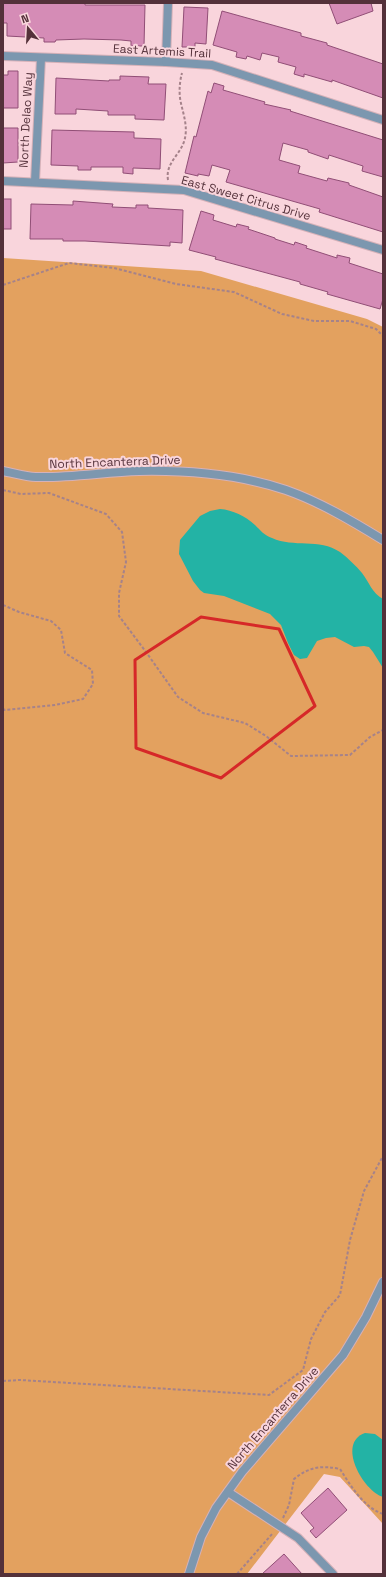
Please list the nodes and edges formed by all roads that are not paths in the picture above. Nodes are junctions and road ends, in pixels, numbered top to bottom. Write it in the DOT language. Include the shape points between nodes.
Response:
graph roads {
  1 [pos="168,3"];
  2 [pos="3,56"];
  3 [pos="40,58"];
  4 [pos="166,62"];
  5 [pos="383,120"];
  6 [pos="3,181"];
  7 [pos="35,182"];
  8 [pos="383,250"];
  9 [pos="3,471"];
  10 [pos="383,540"];
  11 [pos="383,1282"];
  12 [pos="228,1492"];
  13 [pos="189,1574"];
  14 [pos="333,1574"];
  1 -- 4 [label="street"];
  2 -- 3 [label="street, East Artemis Trail"];
  3 -- 4 [label="street, East Artemis Trail"];
  3 -- 7 [label="street, North Delao Way"];
  4 -- 5 [label="street, East Artemis Trail" via="212,65"];
  6 -- 7 [label="street, East Sweet Citrus Drive"];
  7 -- 8 [label="street, East Sweet Citrus Drive" via="184,190"];
  9 -- 10 [label="street, North Encanterra Drive" via="35,477 191,471 218,474 286,490 334,511"];
  11 -- 12 [label="street, North Encanterra Drive" via="343,1355 242,1472"];
  12 -- 13 [label="street, North Encanterra Drive" via="201,1536"];
  12 -- 14 [label="street" via="298,1538"];
}
